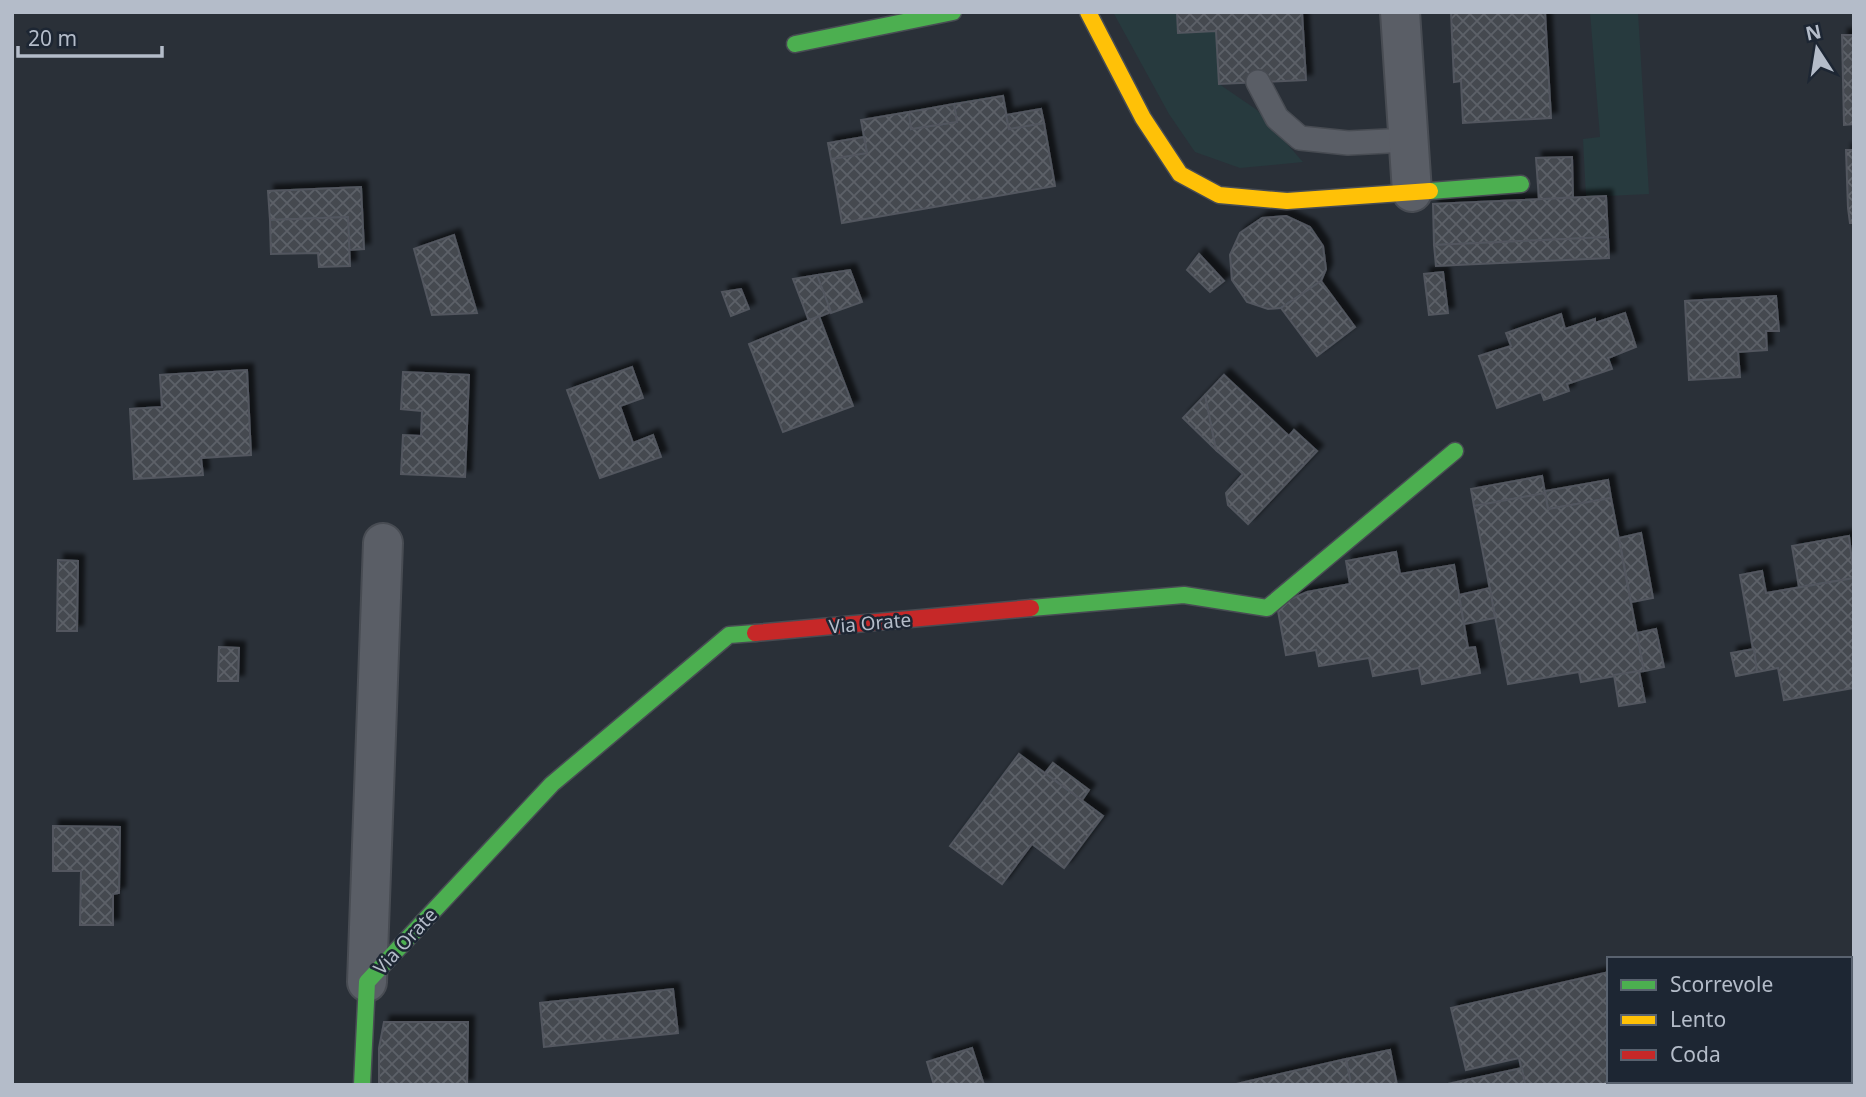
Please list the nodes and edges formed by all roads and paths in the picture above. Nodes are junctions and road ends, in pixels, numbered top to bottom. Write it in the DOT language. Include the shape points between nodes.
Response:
graph roads {
  1 [pos="953,12"];
  2 [pos="1088,12"];
  3 [pos="1400,12"];
  4 [pos="795,44"];
  5 [pos="1258,82"];
  6 [pos="1408,140"];
  7 [pos="1521,184"];
  8 [pos="1412,192"];
  9 [pos="1455,451"];
  10 [pos="383,543"];
  11 [pos="367,982"];
  12 [pos="362,1085"];
  1 -- 4 [label="street"];
  2 -- 8 [label="street" via="1143,118 1180,174 1219,195 1287,201"];
  3 -- 6 [label="street"];
  5 -- 6 [label="lane" via="1277,118 1300,138 1348,143"];
  6 -- 8 [label="street"];
  7 -- 8 [label="street"];
  9 -- 11 [label="street, Via Orate" via="1267,608 1184,595 729,635 552,784"];
  10 -- 11 [label="street, Via Orate"];
  11 -- 12 [label="street, Via Orate"];
}
